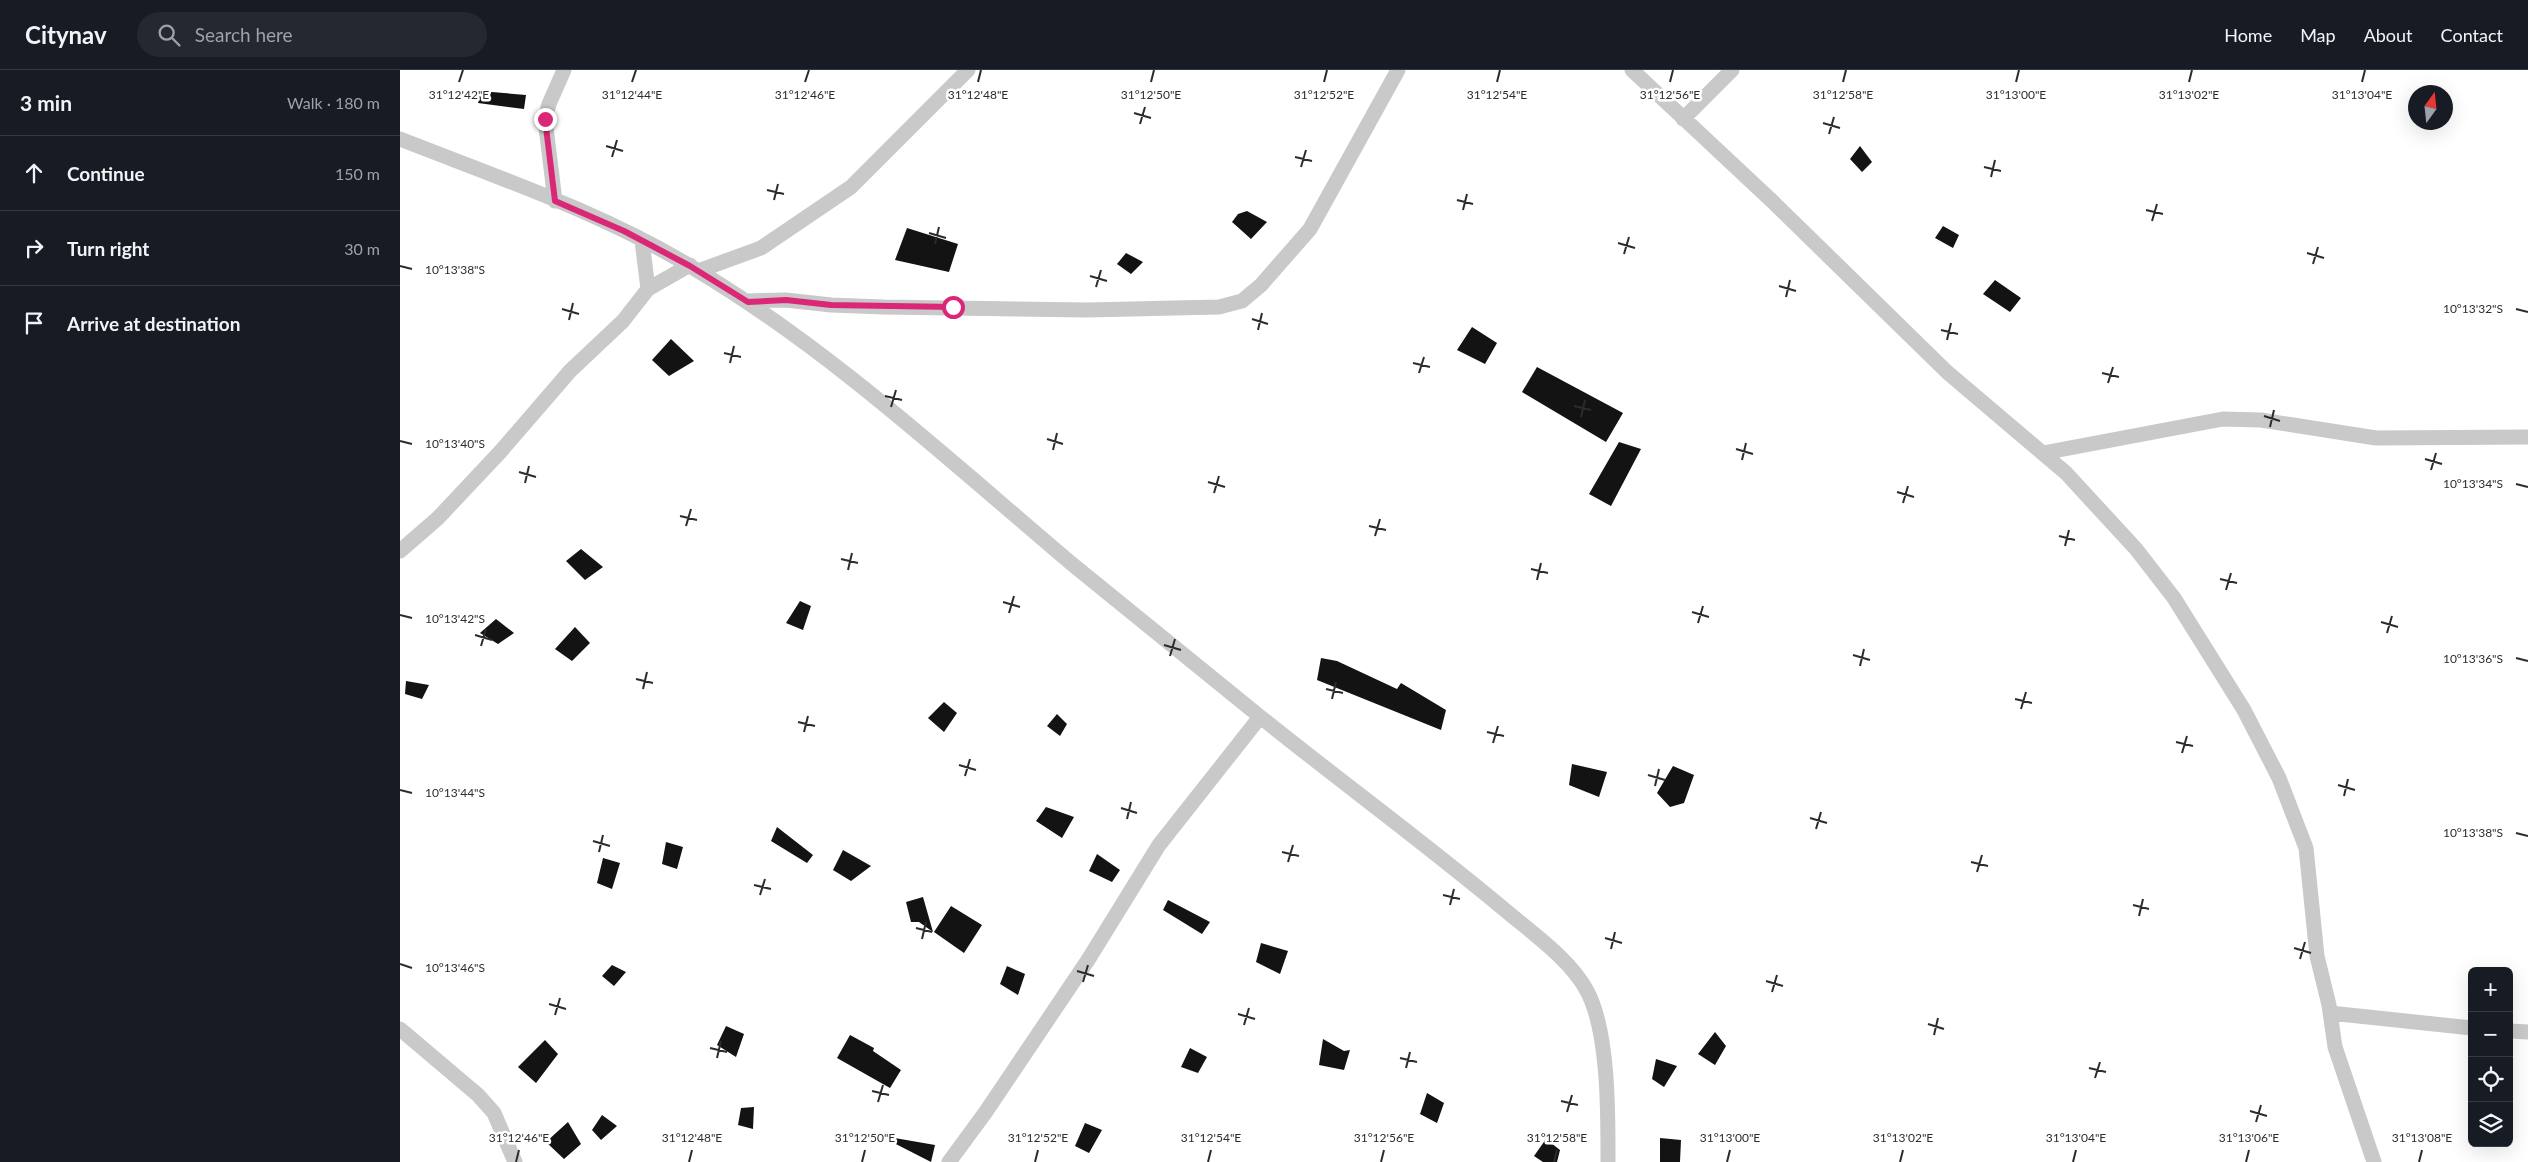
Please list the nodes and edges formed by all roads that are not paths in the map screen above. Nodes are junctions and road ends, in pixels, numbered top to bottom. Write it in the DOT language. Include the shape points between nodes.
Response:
graph roads {
  1 [pos="564,70"];
  2 [pos="968,70"];
  3 [pos="1398,70"];
  4 [pos="1632,70"];
  5 [pos="1732,70"];
  6 [pos="1683,119"];
  7 [pos="400,139"];
  8 [pos="555,201"];
  9 [pos="642,241"];
  10 [pos="694,268"];
  11 [pos="648,289"];
  12 [pos="748,302"];
  13 [pos="2528,437"];
  14 [pos="2043,453"];
  15 [pos="400,550"];
  16 [pos="1260,717"];
  17 [pos="2330,1013"];
  18 [pos="2468,1028"];
  19 [pos="400,1029"];
  20 [pos="2513,1031"];
  21 [pos="2528,1032"];
  22 [pos="515,1162"];
  23 [pos="949,1162"];
  24 [pos="1608,1162"];
  25 [pos="2374,1162"];
  1 -- 8 [label="street" via="545,119"];
  2 -- 10 [label="street" via="851,188 761,248"];
  3 -- 12 [label="street" via="1310,229 1242,301 1219,307 1107,310 884,307 786,300"];
  4 -- 6 [label="street"];
  5 -- 6 [label="street"];
  6 -- 14 [label="street" via="1947,372"];
  7 -- 8 [label="street"];
  8 -- 9 [label="street"];
  9 -- 10 [label="street"];
  9 -- 11 [label="street"];
  10 -- 11 [label="street"];
  10 -- 12 [label="street"];
  11 -- 15 [label="street" via="623,321 570,371 444,511"];
  12 -- 16 [label="street" via="927,438 1073,564"];
  13 -- 14 [label="street" via="2376,438 2261,420 2223,419"];
  14 -- 17 [label="street" via="2066,473 2136,549 2174,598 2249,719 2279,778 2306,848 2317,956"];
  16 -- 23 [label="street" via="1159,845 1061,1000"];
  16 -- 24 [label="street" via="1480,889 1574,972 1587,991 1603,1051"];
  17 -- 18 [label="street"];
  17 -- 25 [label="street" via="2336,1047"];
  19 -- 22 [label="street" via="478,1095 494,1113"];
  20 -- 21 [label="street"];
}
